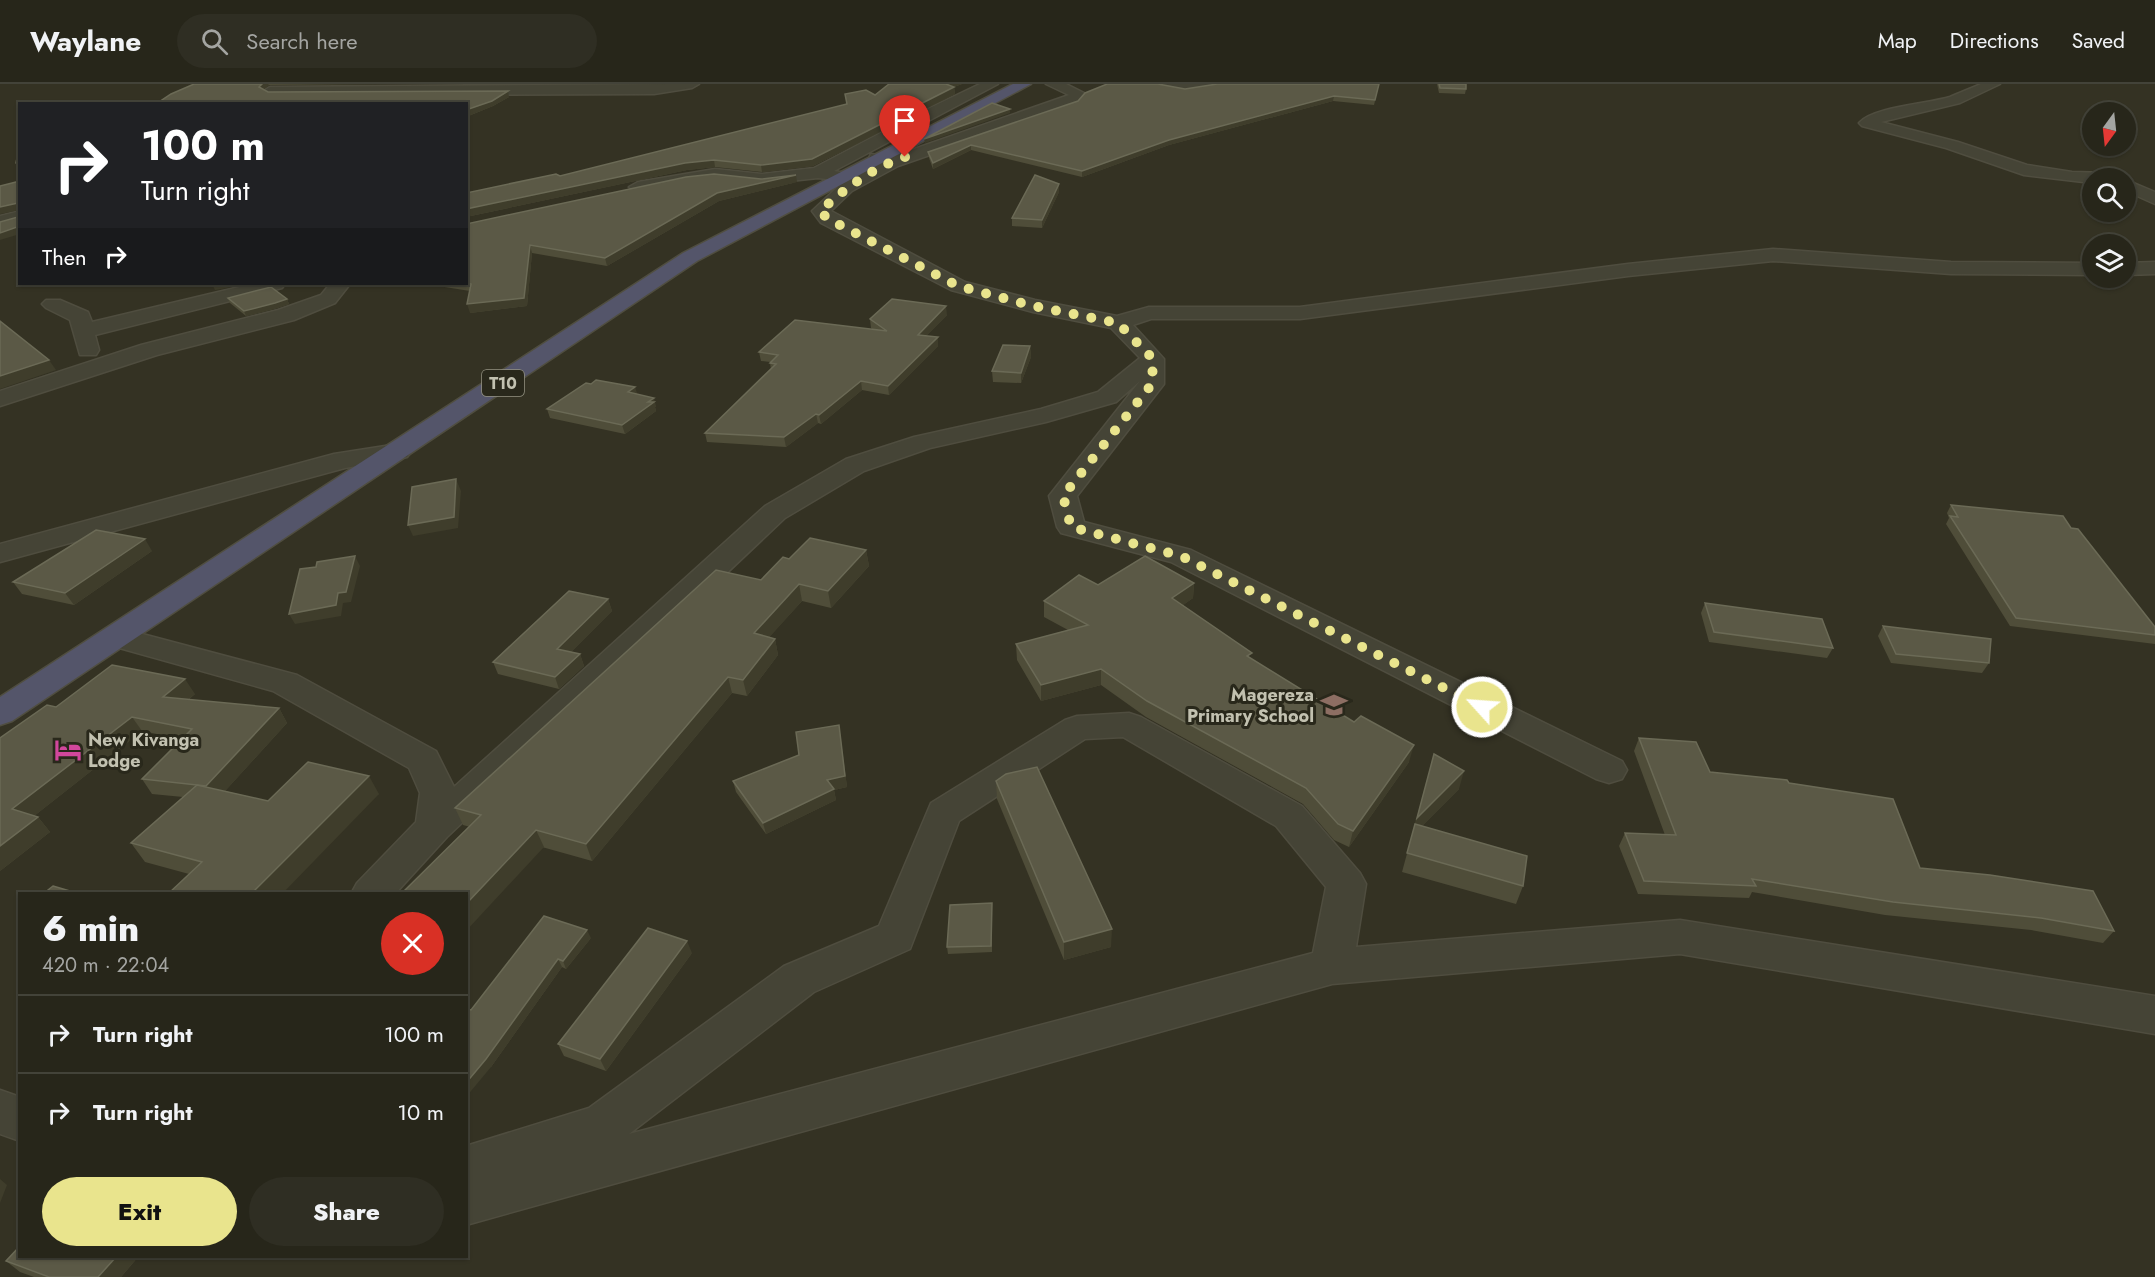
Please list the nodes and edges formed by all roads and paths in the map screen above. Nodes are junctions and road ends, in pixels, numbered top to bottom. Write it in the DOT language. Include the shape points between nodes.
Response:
graph roads {
  1 [pos="692,84"];
  2 [pos="1024,84"];
  3 [pos="1053,84"];
  4 [pos="1163,84"];
  5 [pos="1211,84"];
  6 [pos="1993,84"];
  7 [pos="275,87"];
  8 [pos="426,87"];
  9 [pos="584,88"];
  10 [pos="991,92"];
  11 [pos="255,99"];
  12 [pos="884,160"];
  13 [pos="829,175"];
  14 [pos="2082,177"];
  15 [pos="2136,190"];
  16 [pos="618,192"];
  17 [pos="2155,199"];
  18 [pos="18,217"];
  19 [pos="0,222"];
  20 [pos="2155,268"];
  21 [pos="2082,269"];
  22 [pos="2136,269"];
  23 [pos="270,285"];
  24 [pos="339,285"];
  25 [pos="52,304"];
  26 [pos="1118,323"];
  27 [pos="84,331"];
  28 [pos="1153,359"];
  29 [pos="82,372"];
  30 [pos="0,399"];
  31 [pos="398,452"];
  32 [pos="0,553"];
  33 [pos="116,638"];
  34 [pos="0,713"];
  35 [pos="1610,770"];
  36 [pos="434,828"];
  37 [pos="373,892"];
  38 [pos="1332,966"];
  39 [pos="2155,1015"];
  40 [pos="0,1112"];
  41 [pos="18,1118"];
  42 [pos="468,1168"];
  43 [pos="468,1200"];
  1 -- 9 [label="street" via="654,90"];
  2 -- 10 [label="highway, T10"];
  3 -- 12 [label="street" via="1079,94 1072,101"];
  4 -- 5 [label="street" via="1185,88"];
  6 -- 14 [label="street" via="1955,100 1886,114 1867,123 1952,145 2024,170"];
  7 -- 8 [label="street"];
  7 -- 11 [label="street"];
  8 -- 9 [label="street"];
  10 -- 12 [label="highway, T10"];
  10 -- 13 [label="street" via="967,97 918,119"];
  12 -- 13 [label="highway, T10"];
  12 -- 26 [label="street" via="820,211 828,219 958,286"];
  13 -- 16 [label="street" via="762,179 716,174"];
  13 -- 31 [label="highway, T10" via="690,257"];
  15 -- 17 [label="street"];
  18 -- 19 [label="street"];
  20 -- 22 [label="street"];
  21 -- 26 [label="street" via="1951,268 1773,255 1300,313 1149,313"];
  23 -- 27 [label="street"];
  24 -- 29 [label="street" via="328,299 286,315 149,350"];
  25 -- 27 [label="street" via="80,316"];
  26 -- 28 [label="street"];
  27 -- 29 [label="street" via="89,348"];
  28 -- 35 [label="street" via="1152,384 1063,496 1071,527 1181,556"];
  28 -- 36 [label="street" via="1107,397 923,442 855,465 775,512"];
  29 -- 30 [label="street"];
  31 -- 32 [label="street" via="344,460"];
  31 -- 33 [label="highway, T10"];
  33 -- 34 [label="highway, T10"];
  33 -- 36 [label="street" via="285,682 423,760 438,793"];
  36 -- 37 [label="street"];
  38 -- 39 [label="street" via="1680,937"];
  38 -- 42 [label="street" via="1346,884 1289,816 1129,725 1077,728 944,813 895,937 799,979 602,1126"];
  38 -- 43 [label="street"];
  40 -- 41 [label="street"];
}
